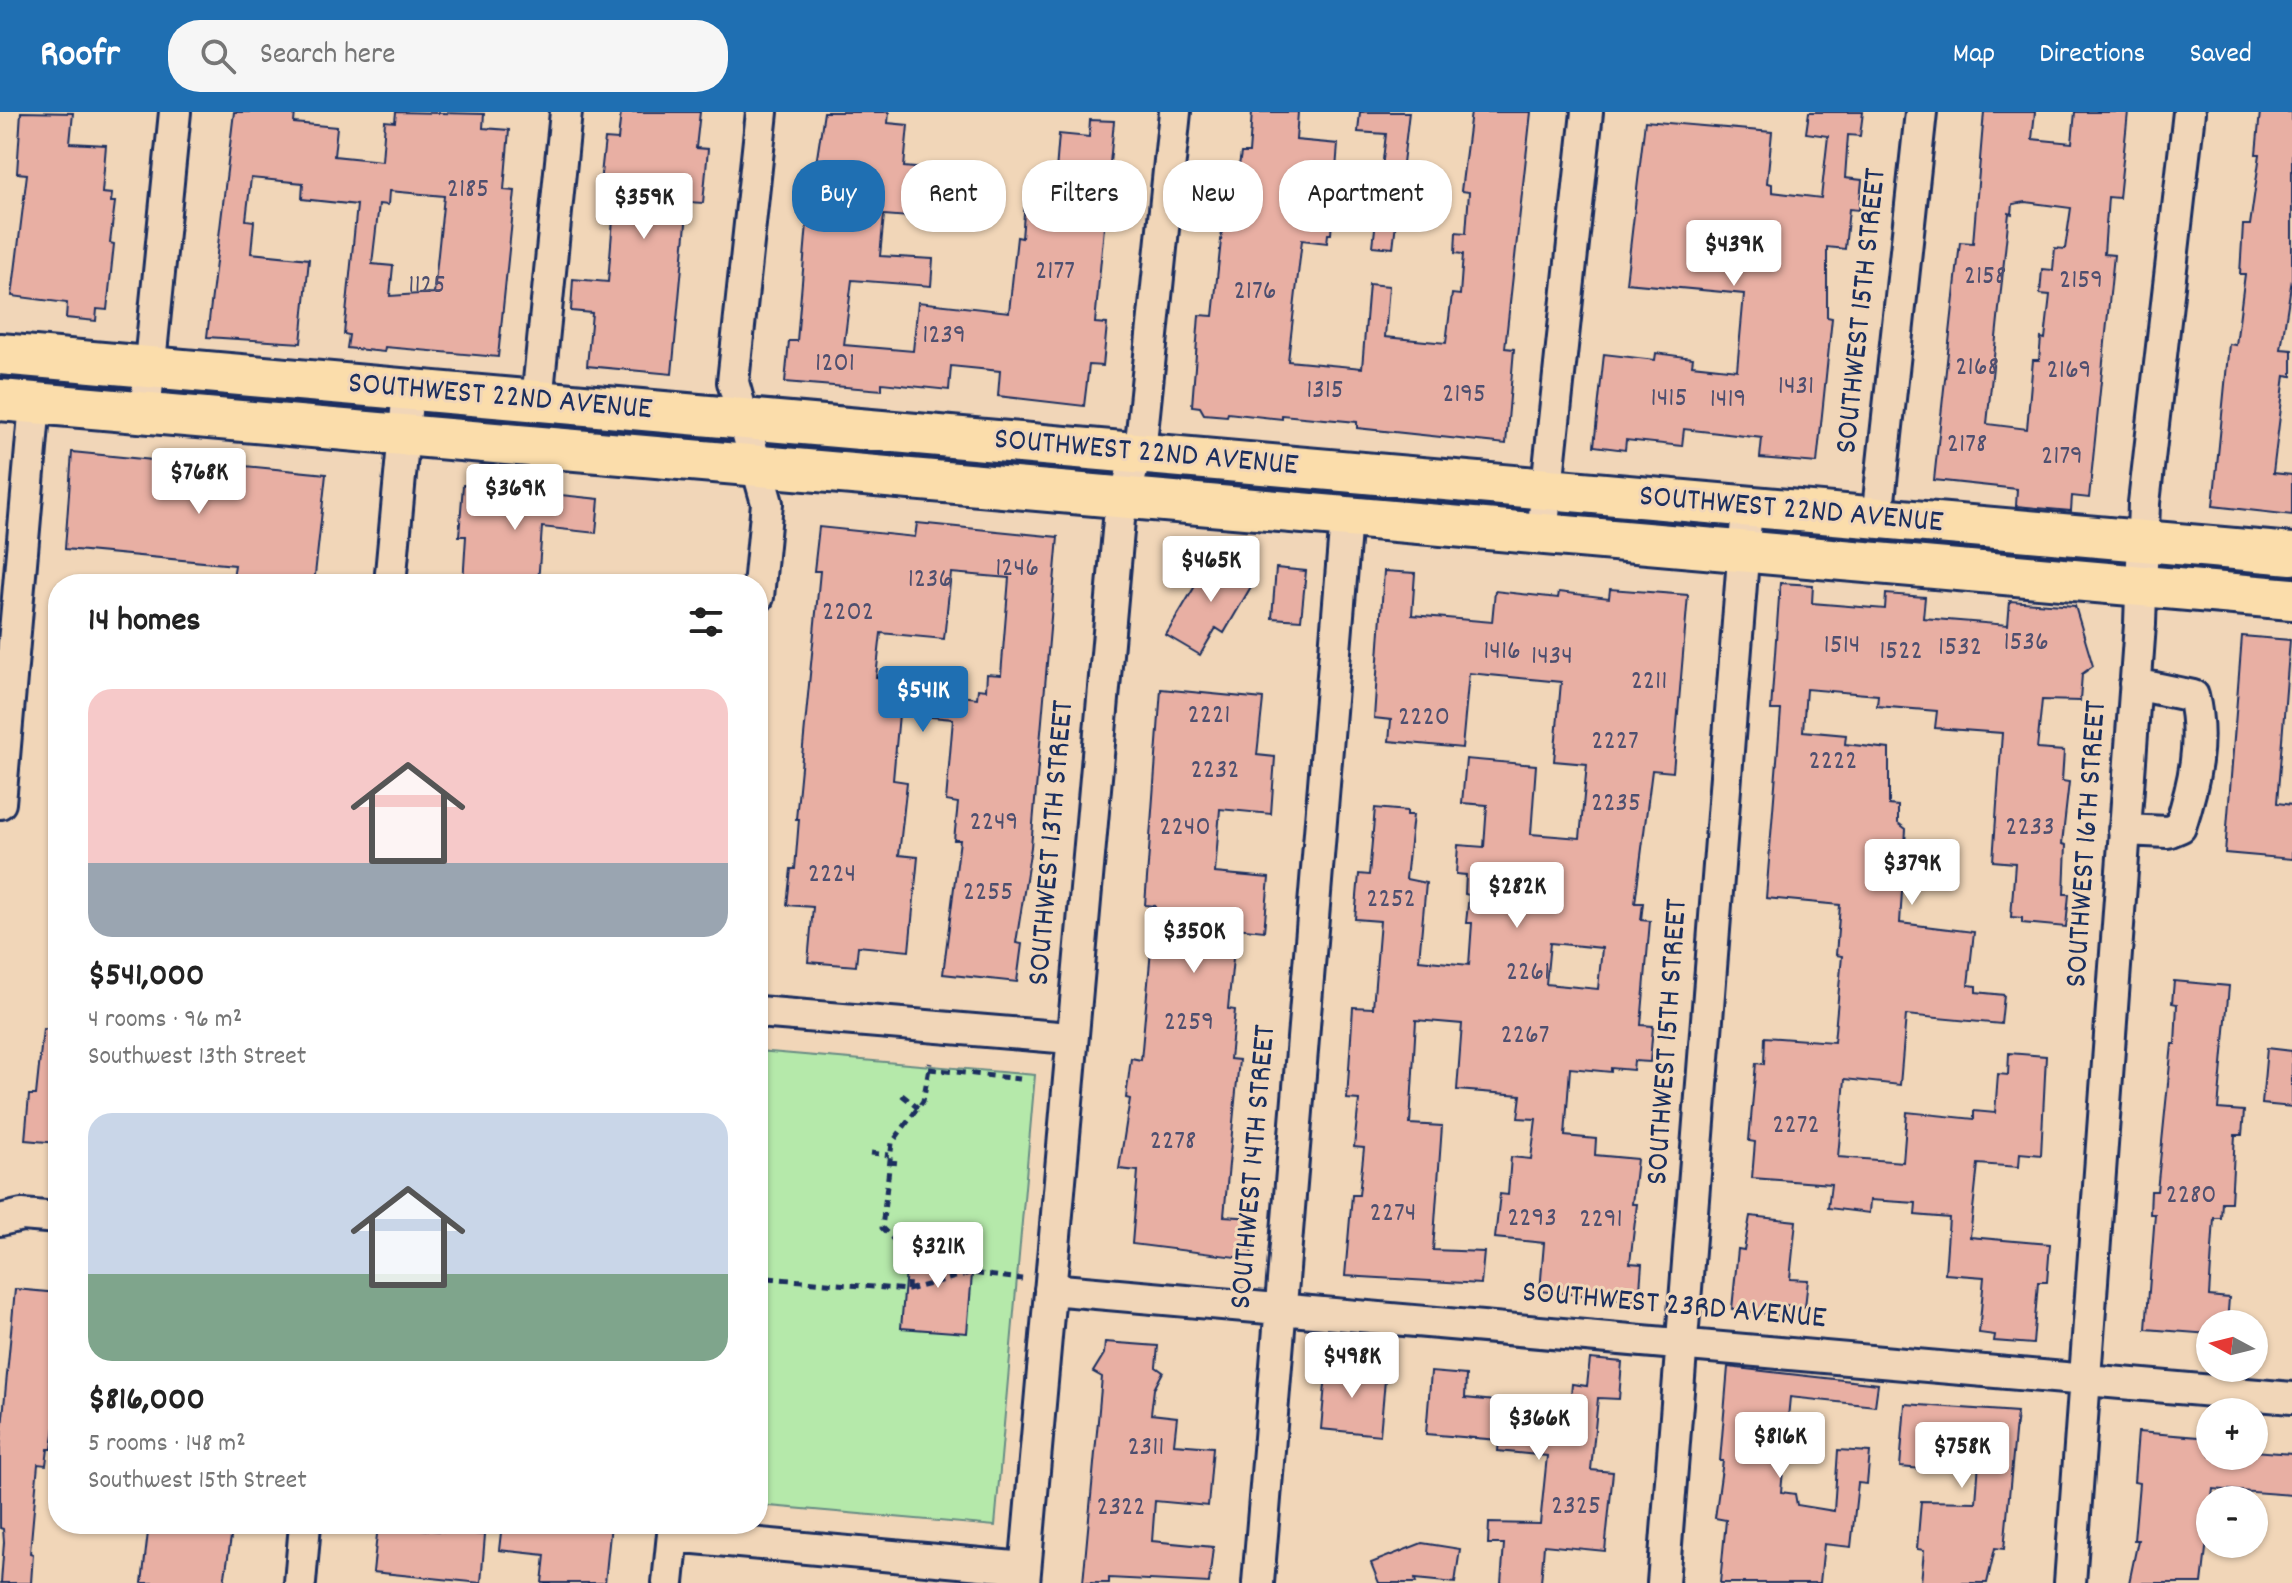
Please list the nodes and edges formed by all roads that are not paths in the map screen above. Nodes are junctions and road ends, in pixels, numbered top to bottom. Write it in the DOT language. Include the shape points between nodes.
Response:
graph roads {
  1 [pos="175,112"];
  2 [pos="566,112"];
  3 [pos="762,112"];
  4 [pos="1175,112"];
  5 [pos="1587,112"];
  6 [pos="1921,112"];
  7 [pos="2189,112"];
  8 [pos="0,354"];
  9 [pos="149,367"];
  10 [pos="408,390"];
  11 [pos="537,401"];
  12 [pos="18,402"];
  13 [pos="145,413"];
  14 [pos="743,419"];
  15 [pos="403,435"];
  16 [pos="1136,454"];
  17 [pos="756,467"];
  18 [pos="1547,490"];
  19 [pos="1124,498"];
  20 [pos="1747,507"];
  21 [pos="1346,518"];
  22 [pos="1877,519"];
  23 [pos="1542,534"];
  24 [pos="2141,541"];
  25 [pos="1743,552"];
  26 [pos="2292,554"];
  27 [pos="391,574"];
  28 [pos="760,574"];
  29 [pos="2141,586"];
  30 [pos="2292,599"];
  31 [pos="2135,684"];
  32 [pos="0,803"];
  33 [pos="2124,830"];
  34 [pos="768,1013"];
  35 [pos="1070,1038"];
  36 [pos="7,1213"];
  37 [pos="48,1217"];
  38 [pos="1036,1284"];
  39 [pos="1280,1307"];
  40 [pos="1681,1344"];
  41 [pos="2085,1379"];
  42 [pos="2292,1398"];
  43 [pos="304,1534"];
  44 [pos="673,1534"];
  45 [pos="704,1534"];
  46 [pos="1024,1576"];
  47 [pos="300,1583"];
  48 [pos="668,1583"];
  49 [pos="1258,1583"];
  50 [pos="1663,1583"];
  51 [pos="2070,1583"];
  1 -- 9 [label="street"];
  2 -- 11 [label="street"];
  3 -- 14 [label="street" via="733,382"];
  4 -- 16 [label="street, SOUTHWEST 13TH STREET"];
  5 -- 18 [label="street"];
  6 -- 22 [label="street, SOUTHWEST 15TH STREET"];
  7 -- 24 [label="street, SOUTHWEST 16TH STREET"];
  8 -- 9 [label="main road, SOUTHWEST 22ND AVENUE"];
  9 -- 10 [label="main road, SOUTHWEST 22ND AVENUE"];
  9 -- 13 [label="street"];
  10 -- 11 [label="main road, SOUTHWEST 22ND AVENUE"];
  10 -- 15 [label="street"];
  11 -- 14 [label="main road, SOUTHWEST 22ND AVENUE"];
  12 -- 13 [label="main road, SOUTHWEST 22ND AVENUE"];
  12 -- 32 [label="street"];
  13 -- 15 [label="main road, SOUTHWEST 22ND AVENUE"];
  14 -- 16 [label="main road, SOUTHWEST 22ND AVENUE"];
  14 -- 17 [label="street"];
  15 -- 17 [label="main road, SOUTHWEST 22ND AVENUE"];
  15 -- 27 [label="street"];
  16 -- 18 [label="main road, SOUTHWEST 22ND AVENUE"];
  16 -- 19 [label="street, SOUTHWEST 13TH STREET"];
  17 -- 19 [label="main road, SOUTHWEST 22ND AVENUE"];
  17 -- 28 [label="street" via="767,503"];
  18 -- 20 [label="main road, SOUTHWEST 22ND AVENUE"];
  18 -- 23 [label="street"];
  19 -- 21 [label="main road, SOUTHWEST 22ND AVENUE"];
  19 -- 35 [label="street, SOUTHWEST 13TH STREET"];
  20 -- 22 [label="main road, SOUTHWEST 22ND AVENUE"];
  20 -- 25 [label="street, SOUTHWEST 15TH STREET"];
  21 -- 23 [label="main road, SOUTHWEST 22ND AVENUE"];
  21 -- 39 [label="street, SOUTHWEST 14TH STREET"];
  22 -- 24 [label="main road, SOUTHWEST 22ND AVENUE"];
  23 -- 25 [label="main road, SOUTHWEST 22ND AVENUE"];
  24 -- 26 [label="main road, SOUTHWEST 22ND AVENUE"];
  24 -- 29 [label="street, SOUTHWEST 16TH STREET"];
  25 -- 29 [label="main road, SOUTHWEST 22ND AVENUE"];
  25 -- 40 [label="street, SOUTHWEST 15TH STREET"];
  29 -- 30 [label="main road, SOUTHWEST 22ND AVENUE"];
  29 -- 31 [label="street, SOUTHWEST 16TH STREET"];
  31 -- 33 [label="street, SOUTHWEST 16TH STREET"];
  31 -- 33 [label="street" via="2193,696 2198,716 2196,763 2180,827 2168,832"];
  33 -- 41 [label="street, SOUTHWEST 16TH STREET"];
  34 -- 35 [label="street"];
  35 -- 38 [label="street, SOUTHWEST 13TH STREET"];
  36 -- 37 [label="street"];
  38 -- 39 [label="street, SOUTHWEST 23RD AVENUE"];
  38 -- 46 [label="street, SOUTHWEST 13TH STREET"];
  39 -- 40 [label="street, SOUTHWEST 23RD AVENUE"];
  39 -- 49 [label="street, SOUTHWEST 14TH STREET"];
  40 -- 41 [label="street, SOUTHWEST 23RD AVENUE"];
  40 -- 50 [label="street, SOUTHWEST 15TH STREET"];
  41 -- 42 [label="street, SOUTHWEST 23RD AVENUE"];
  41 -- 51 [label="street, SOUTHWEST 16TH STREET"];
  43 -- 47 [label="street"];
  44 -- 48 [label="street"];
  45 -- 46 [label="street"];
}
